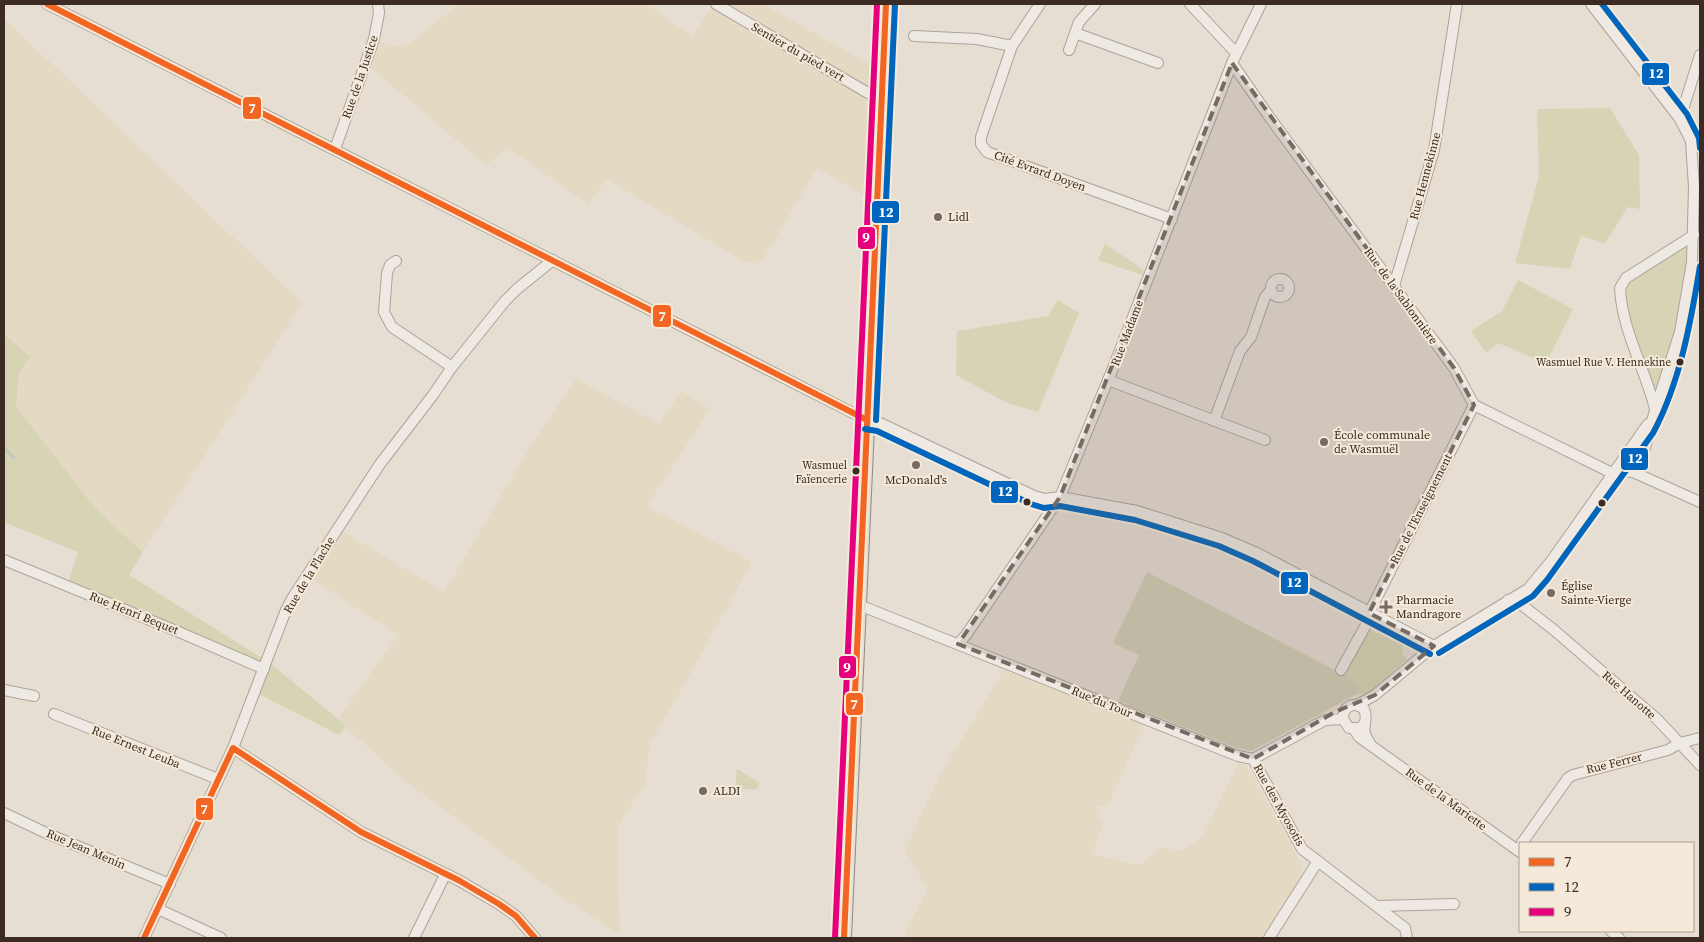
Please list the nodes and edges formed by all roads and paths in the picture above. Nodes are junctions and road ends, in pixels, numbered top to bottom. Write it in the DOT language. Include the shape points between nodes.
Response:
graph roads {
  1 [pos="47,4"];
  2 [pos="378,4"];
  3 [pos="716,4"];
  4 [pos="886,4"];
  5 [pos="1040,4"];
  6 [pos="1095,4"];
  7 [pos="1190,4"];
  8 [pos="1261,4"];
  9 [pos="1457,4"];
  10 [pos="1591,4"];
  11 [pos="1075,32"];
  12 [pos="914,36"];
  13 [pos="1012,46"];
  14 [pos="1069,50"];
  15 [pos="1700,55"];
  16 [pos="1234,58"];
  17 [pos="1158,63"];
  18 [pos="882,95"];
  19 [pos="1680,120"];
  20 [pos="1696,140"];
  21 [pos="334,150"];
  22 [pos="1172,219"];
  23 [pos="1694,235"];
  24 [pos="553,260"];
  25 [pos="396,261"];
  26 [pos="1394,286"];
  27 [pos="1271,290"];
  28 [pos="452,367"];
  29 [pos="1108,380"];
  30 [pos="1474,404"];
  31 [pos="1655,410"];
  32 [pos="868,420"];
  33 [pos="1214,421"];
  34 [pos="1266,440"];
  35 [pos="1614,474"];
  36 [pos="1638,474"];
  37 [pos="1060,497"];
  38 [pos="1700,502"];
  39 [pos="4,560"];
  40 [pos="1508,600"];
  41 [pos="859,605"];
  42 [pos="1371,614"];
  43 [pos="958,644"];
  44 [pos="1434,646"];
  45 [pos="264,669"];
  46 [pos="1341,670"];
  47 [pos="4,690"];
  48 [pos="34,696"];
  49 [pos="1346,708"];
  50 [pos="1361,708"];
  51 [pos="54,714"];
  52 [pos="1343,719"];
  53 [pos="1325,720"];
  54 [pos="1365,723"];
  55 [pos="1353,728"];
  56 [pos="1700,738"];
  57 [pos="1680,744"];
  58 [pos="1372,746"];
  59 [pos="233,748"];
  60 [pos="1253,759"];
  61 [pos="1700,765"];
  62 [pos="218,779"];
  63 [pos="4,813"];
  64 [pos="1524,842"];
  65 [pos="1519,847"];
  66 [pos="1318,861"];
  67 [pos="445,875"];
  68 [pos="170,884"];
  69 [pos="1454,904"];
  70 [pos="1376,906"];
  71 [pos="158,909"];
  72 [pos="144,938"];
  73 [pos="221,938"];
  74 [pos="414,938"];
  75 [pos="535,938"];
  76 [pos="844,938"];
  77 [pos="1269,938"];
  78 [pos="1407,938"];
  1 -- 21 [label="street"];
  2 -- 21 [label="street, Rue de la Justice" via="374,39"];
  3 -- 18 [label="street, Sentier du pied vert" via="868,93"];
  4 -- 18 [label="main road"];
  5 -- 13 [label="street, Cité Evrard Doyen"];
  6 -- 11 [label="street" via="1078,22"];
  7 -- 16 [label="street, Rue de la Sablonnière"];
  8 -- 16 [label="street, Rue Madame"];
  9 -- 26 [label="street, Rue Hennekinne" via="1434,150"];
  10 -- 19 [label="street"];
  11 -- 14 [label="street"];
  11 -- 17 [label="street"];
  12 -- 13 [label="street" via="976,39"];
  13 -- 22 [label="street, Cité Evrard Doyen" via="981,137 984,149"];
  15 -- 19 [label="street"];
  16 -- 22 [label="street, Rue Madame"];
  16 -- 26 [label="street, Rue de la Sablonnière" via="1268,115"];
  18 -- 32 [label="main road"];
  19 -- 20 [label="street"];
  20 -- 23 [label="street"];
  21 -- 24 [label="street"];
  22 -- 29 [label="street, Rue Madame"];
  23 -- 31 [label="street" via="1683,317"];
  23 -- 31 [label="street" via="1626,278 1620,288 1629,336 1651,391"];
  24 -- 28 [label="street, Rue de la Flache" via="505,301"];
  24 -- 32 [label="street"];
  25 -- 28 [label="street" via="387,273 384,312 392,327"];
  26 -- 30 [label="street, Rue de la Sablonnière" via="1454,368"];
  27 -- 33 [label="street" via="1265,297 1251,337 1240,351"];
  28 -- 45 [label="street, Rue de la Flache" via="380,464 293,597"];
  29 -- 33 [label="street"];
  29 -- 37 [label="street, Rue Madame"];
  30 -- 35 [label="street"];
  30 -- 42 [label="street, Rue de l'Enseignement"];
  31 -- 35 [label="street"];
  31 -- 36 [label="street"];
  32 -- 37 [label="street" via="880,422 1034,496 1045,499"];
  32 -- 41 [label="main road"];
  33 -- 34 [label="street"];
  35 -- 36 [label="street" via="1628,470"];
  35 -- 40 [label="street" via="1534,582"];
  36 -- 38 [label="street"];
  37 -- 42 [label="street" via="1137,510 1217,536 1257,553"];
  37 -- 43 [label="street, Rue Madame"];
  39 -- 45 [label="street, Rue Henri Bequet"];
  40 -- 44 [label="street"];
  40 -- 57 [label="street, Rue Hanotte" via="1518,602 1554,630 1657,719"];
  41 -- 43 [label="street, Rue du Tour"];
  41 -- 76 [label="main road"];
  42 -- 44 [label="street"];
  42 -- 46 [label="street, Rue de l'Enseignement"];
  43 -- 60 [label="street, Rue du Tour"];
  44 -- 50 [label="street" via="1375,695 1371,705"];
  45 -- 59 [label="street, Rue de la Flache"];
  47 -- 48 [label="street"];
  49 -- 50 [label="street"];
  49 -- 52 [label="street"];
  49 -- 53 [label="street"];
  50 -- 54 [label="street" via="1367,717"];
  51 -- 62 [label="street, Rue Ernest Leuba"];
  52 -- 53 [label="street"];
  52 -- 55 [label="street" via="1347,726"];
  53 -- 60 [label="street"];
  54 -- 55 [label="street" via="1360,728"];
  54 -- 58 [label="street" via="1364,734"];
  55 -- 58 [label="street, Rue de la Mariette"];
  56 -- 57 [label="street, Rue Ferrer"];
  57 -- 61 [label="street, Rue Hanotte"];
  57 -- 64 [label="street, Rue Ferrer" via="1568,778"];
  58 -- 65 [label="street, Rue de la Mariette"];
  59 -- 62 [label="street, Rue de la Flache"];
  59 -- 67 [label="street" via="361,832"];
  60 -- 66 [label="street, Rue des Myosotis" via="1302,849"];
  62 -- 68 [label="street, Rue de la Flache"];
  63 -- 68 [label="street, Rue Jean Menin"];
  66 -- 70 [label="street, Rue des Myosotis"];
  66 -- 77 [label="street"];
  67 -- 74 [label="street"];
  67 -- 75 [label="street" via="516,916"];
  68 -- 71 [label="street, Rue de la Flache"];
  69 -- 70 [label="street"];
  70 -- 78 [label="street, Rue des Myosotis" via="1405,928"];
  71 -- 72 [label="street, Rue de la Flache"];
  71 -- 73 [label="street"];
}
